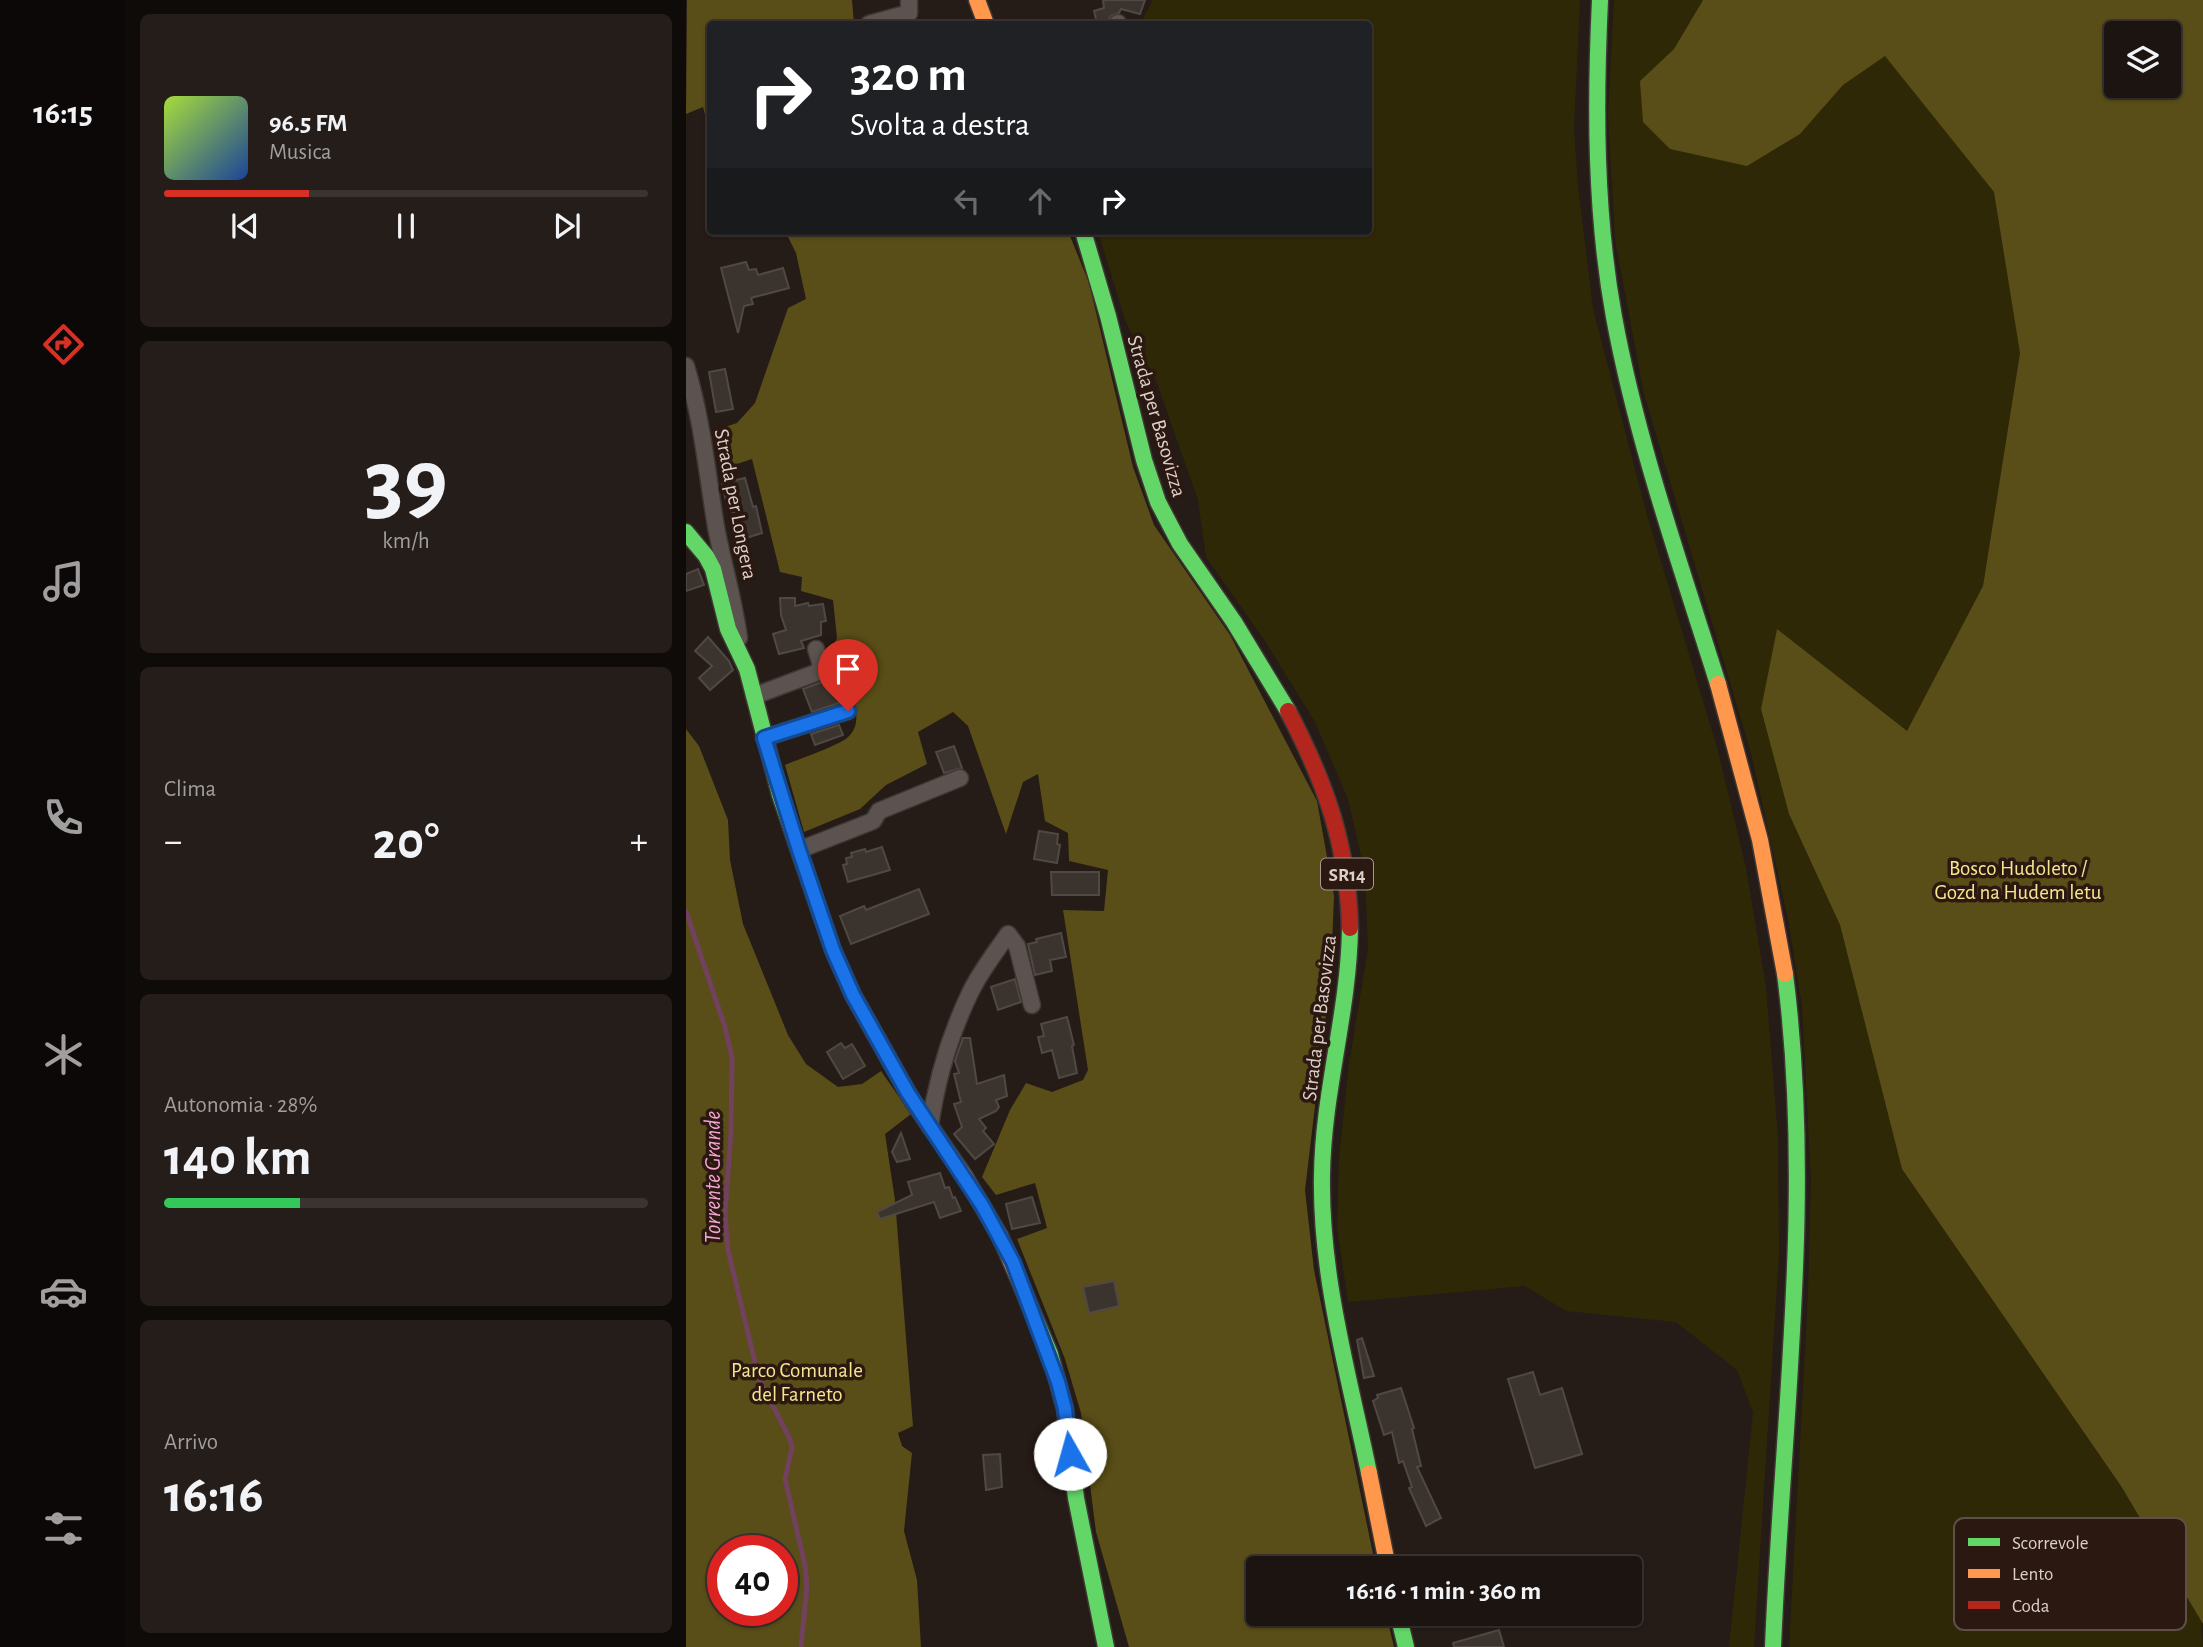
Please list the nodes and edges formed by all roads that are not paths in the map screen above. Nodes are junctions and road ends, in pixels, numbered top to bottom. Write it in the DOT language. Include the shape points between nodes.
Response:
graph roads {
  1 [pos="909,0"];
  2 [pos="977,0"];
  3 [pos="1600,0"];
  4 [pos="880,21"];
  5 [pos="985,21"];
  6 [pos="1084,235"];
  7 [pos="686,366"];
  8 [pos="686,532"];
  9 [pos="817,649"];
  10 [pos="740,651"];
  11 [pos="754,696"];
  12 [pos="848,711"];
  13 [pos="764,738"];
  14 [pos="960,778"];
  15 [pos="799,850"];
  16 [pos="1032,1004"];
  17 [pos="930,1127"];
  18 [pos="1386,1556"];
  19 [pos="1401,1626"];
  20 [pos="1106,1647"];
  21 [pos="1406,1647"];
  22 [pos="1773,1647"];
  1 -- 4 [label="street" via="909,13"];
  2 -- 5 [label="main road"];
  3 -- 22 [label="main road" via="1596,145 1612,308 1633,403 1749,793 1781,946 1793,1046 1797,1235"];
  6 -- 18 [label="main road, Strada per Basovizza / SR14" via="1156,497 1178,541 1290,713 1331,806 1343,849 1351,927 1324,1140 1323,1232"];
  7 -- 10 [label="street, Strada per Longera"];
  8 -- 10 [label="main road, Strada per Longera" via="713,569 728,629"];
  9 -- 11 [label="street" via="818,672"];
  10 -- 11 [label="main road, Strada per Longera"];
  11 -- 13 [label="main road, Strada per Longera"];
  12 -- 13 [label="street"];
  13 -- 15 [label="main road, Strada per Longera"];
  14 -- 15 [label="street" via="879,811 873,821"];
  15 -- 17 [label="main road, Strada per Longera" via="853,995"];
  16 -- 17 [label="street" via="1017,946 1008,934 960,1016 936,1090"];
  17 -- 20 [label="main road, Strada per Longera" via="1000,1236 1050,1354 1065,1409 1076,1498"];
  19 -- 21 [label="main road"];
}
